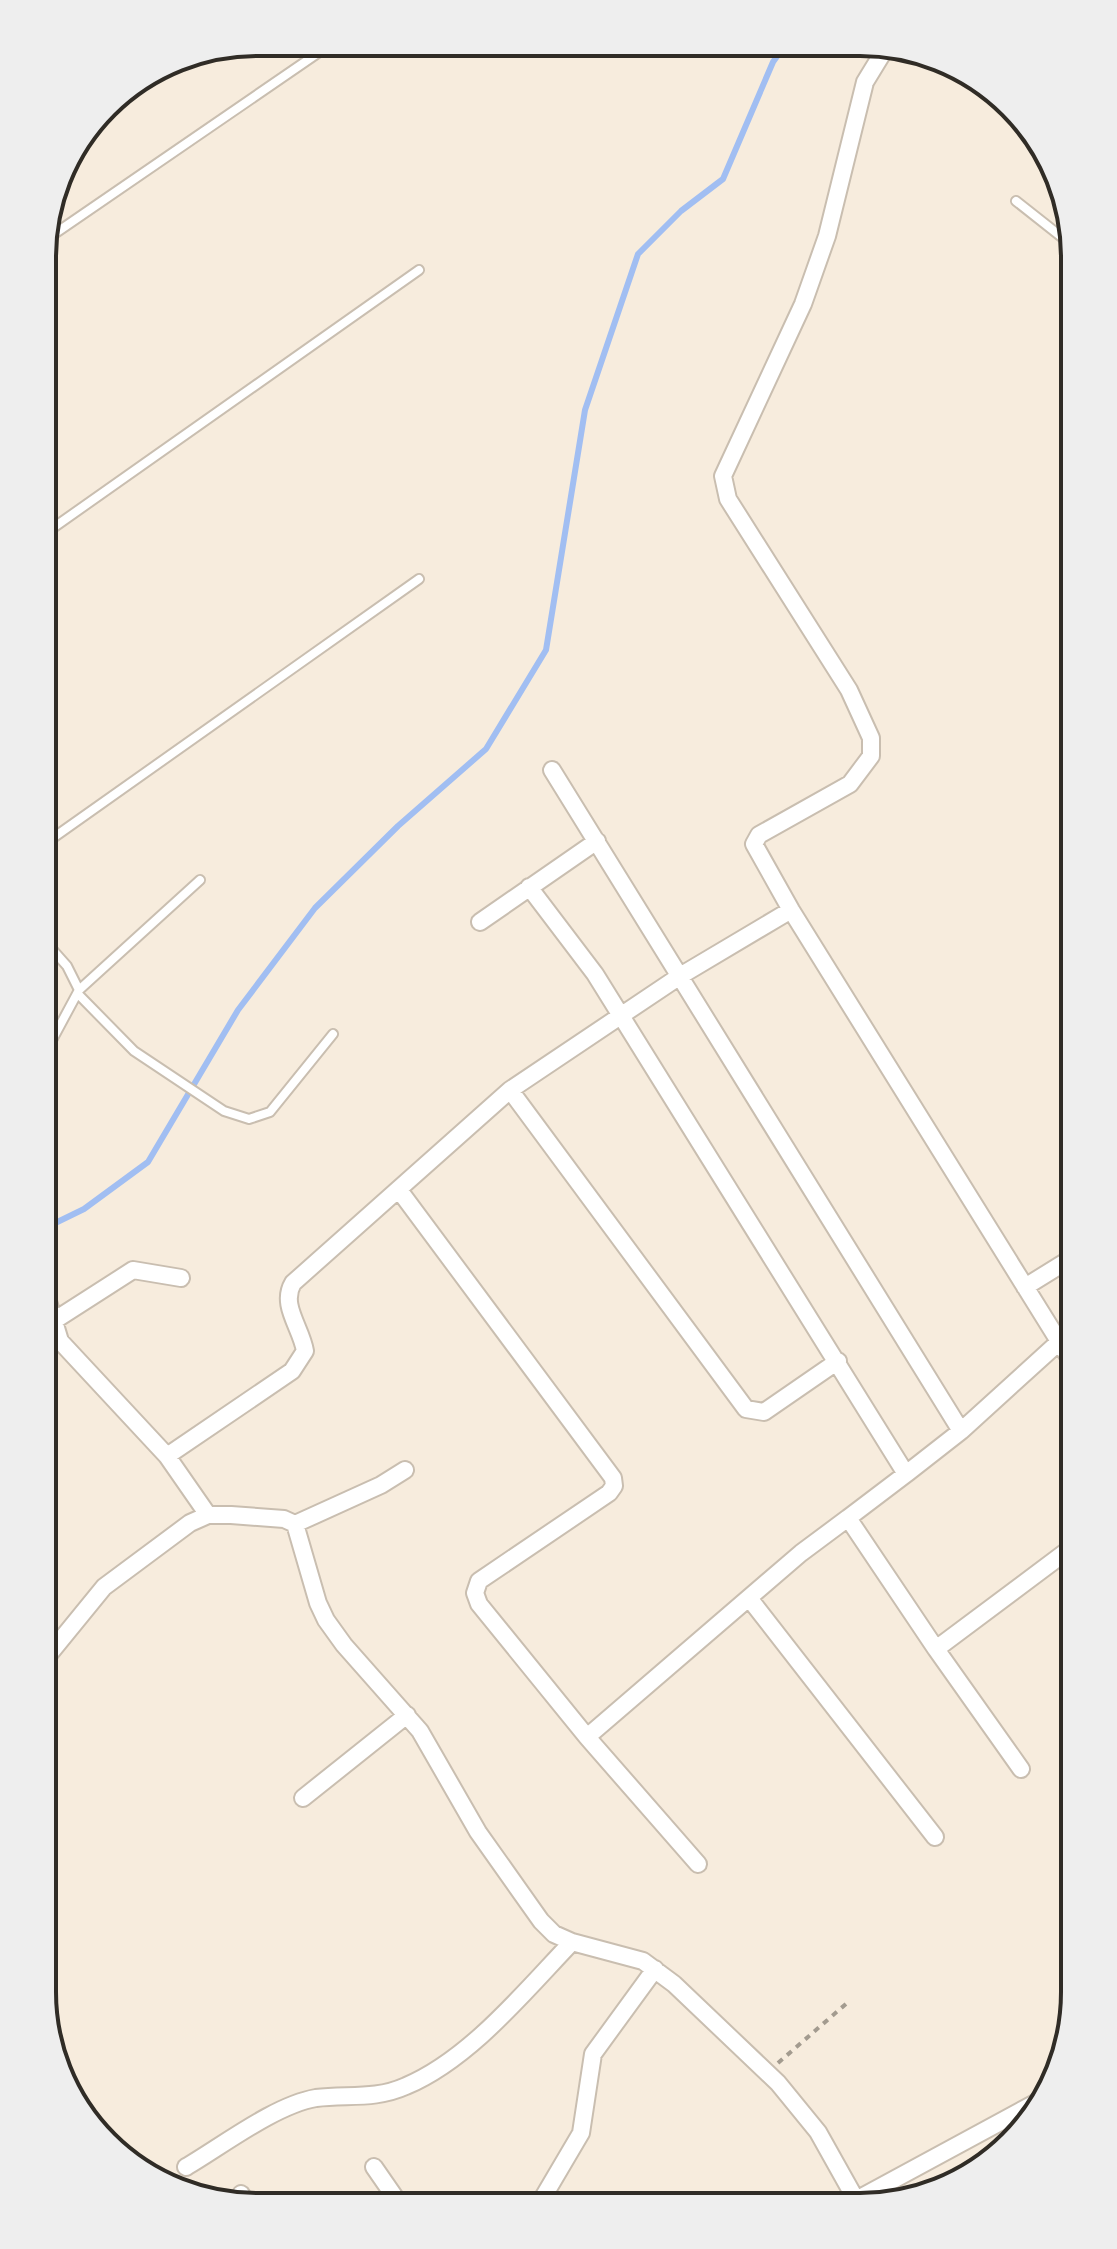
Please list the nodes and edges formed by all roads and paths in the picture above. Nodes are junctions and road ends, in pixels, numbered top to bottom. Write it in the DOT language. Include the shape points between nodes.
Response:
graph roads {
  1 [pos="314,56"];
  2 [pos="880,58"];
  3 [pos="1016,201"];
  4 [pos="58,231"];
  5 [pos="1059,235"];
  6 [pos="419,270"];
  7 [pos="56,526"];
  8 [pos="419,579"];
  9 [pos="552,770"];
  10 [pos="56,836"];
  11 [pos="597,841"];
  12 [pos="200,880"];
  13 [pos="529,887"];
  14 [pos="791,910"];
  15 [pos="480,922"];
  16 [pos="56,954"];
  17 [pos="680,976"];
  18 [pos="79,992"];
  19 [pos="620,1015"];
  20 [pos="56,1034"];
  21 [pos="333,1034"];
  22 [pos="510,1090"];
  23 [pos="399,1190"];
  24 [pos="1061,1265"];
  25 [pos="181,1278"];
  26 [pos="1025,1287"];
  27 [pos="56,1319"];
  28 [pos="56,1329"];
  29 [pos="1059,1342"];
  30 [pos="1061,1345"];
  31 [pos="838,1361"];
  32 [pos="961,1431"];
  33 [pos="167,1456"];
  34 [pos="405,1470"];
  35 [pos="906,1474"];
  36 [pos="208,1515"];
  37 [pos="848,1518"];
  38 [pos="295,1524"];
  39 [pos="1061,1555"];
  40 [pos="749,1598"];
  41 [pos="56,1646"];
  42 [pos="936,1649"];
  43 [pos="407,1715"];
  44 [pos="587,1737"];
  45 [pos="1021,1769"];
  46 [pos="303,1798"];
  47 [pos="935,1837"];
  48 [pos="698,1864"];
  49 [pos="572,1942"];
  50 [pos="655,1969"];
  51 [pos="847,2003"];
  52 [pos="768,2072"];
  53 [pos="1021,2111"];
  54 [pos="186,2167"];
  55 [pos="374,2167"];
  56 [pos="879,2192"];
  57 [pos="392,2193"];
  58 [pos="546,2193"];
  59 [pos="853,2193"];
  1 -- 4 [label="lane"];
  2 -- 14 [label="street" via="865,82 827,236 803,304 723,476 728,499 849,690 871,738 871,756 850,784 759,835 754,844"];
  3 -- 5 [label="lane"];
  6 -- 7 [label="lane"];
  8 -- 10 [label="lane"];
  9 -- 11 [label="street"];
  11 -- 13 [label="street"];
  11 -- 17 [label="street"];
  12 -- 18 [label="lane"];
  13 -- 15 [label="street"];
  13 -- 19 [label="street"];
  14 -- 17 [label="street"];
  14 -- 26 [label="street"];
  16 -- 18 [label="lane"];
  17 -- 19 [label="street"];
  17 -- 32 [label="street"];
  18 -- 20 [label="lane"];
  18 -- 21 [label="lane" via="134,1051 224,1111 249,1119 270,1112"];
  19 -- 22 [label="street"];
  19 -- 31 [label="street"];
  22 -- 23 [label="street"];
  22 -- 31 [label="street" via="746,1409 764,1412"];
  23 -- 33 [label="street" via="293,1283 288,1303 305,1351 292,1371"];
  23 -- 44 [label="street" via="613,1478 609,1493 479,1581 475,1593"];
  24 -- 26 [label="street"];
  25 -- 27 [label="street" via="133,1270"];
  26 -- 29 [label="street"];
  28 -- 33 [label="street" via="68,1351"];
  29 -- 30 [label="street"];
  29 -- 32 [label="street"];
  31 -- 35 [label="street"];
  32 -- 35 [label="street"];
  33 -- 36 [label="street"];
  34 -- 38 [label="street"];
  35 -- 37 [label="street"];
  36 -- 38 [label="street"];
  36 -- 41 [label="street" via="104,1587"];
  37 -- 40 [label="street"];
  37 -- 42 [label="street"];
  38 -- 43 [label="street" via="326,1620"];
  39 -- 42 [label="street"];
  40 -- 44 [label="street"];
  40 -- 47 [label="street"];
  42 -- 45 [label="street"];
  43 -- 46 [label="street"];
  43 -- 49 [label="street" via="478,1832 541,1921"];
  44 -- 48 [label="street"];
  49 -- 50 [label="street" via="625,1954"];
  49 -- 54 [label="street" via="489,2028 408,2086 372,2097 314,2098"];
  50 -- 52 [label="street"];
  50 -- 58 [label="street" via="593,2054 581,2133"];
  51 -- 52 [label="path"];
  52 -- 59 [label="street" via="818,2132"];
  53 -- 56 [label="street"];
  55 -- 57 [label="street"];
}
